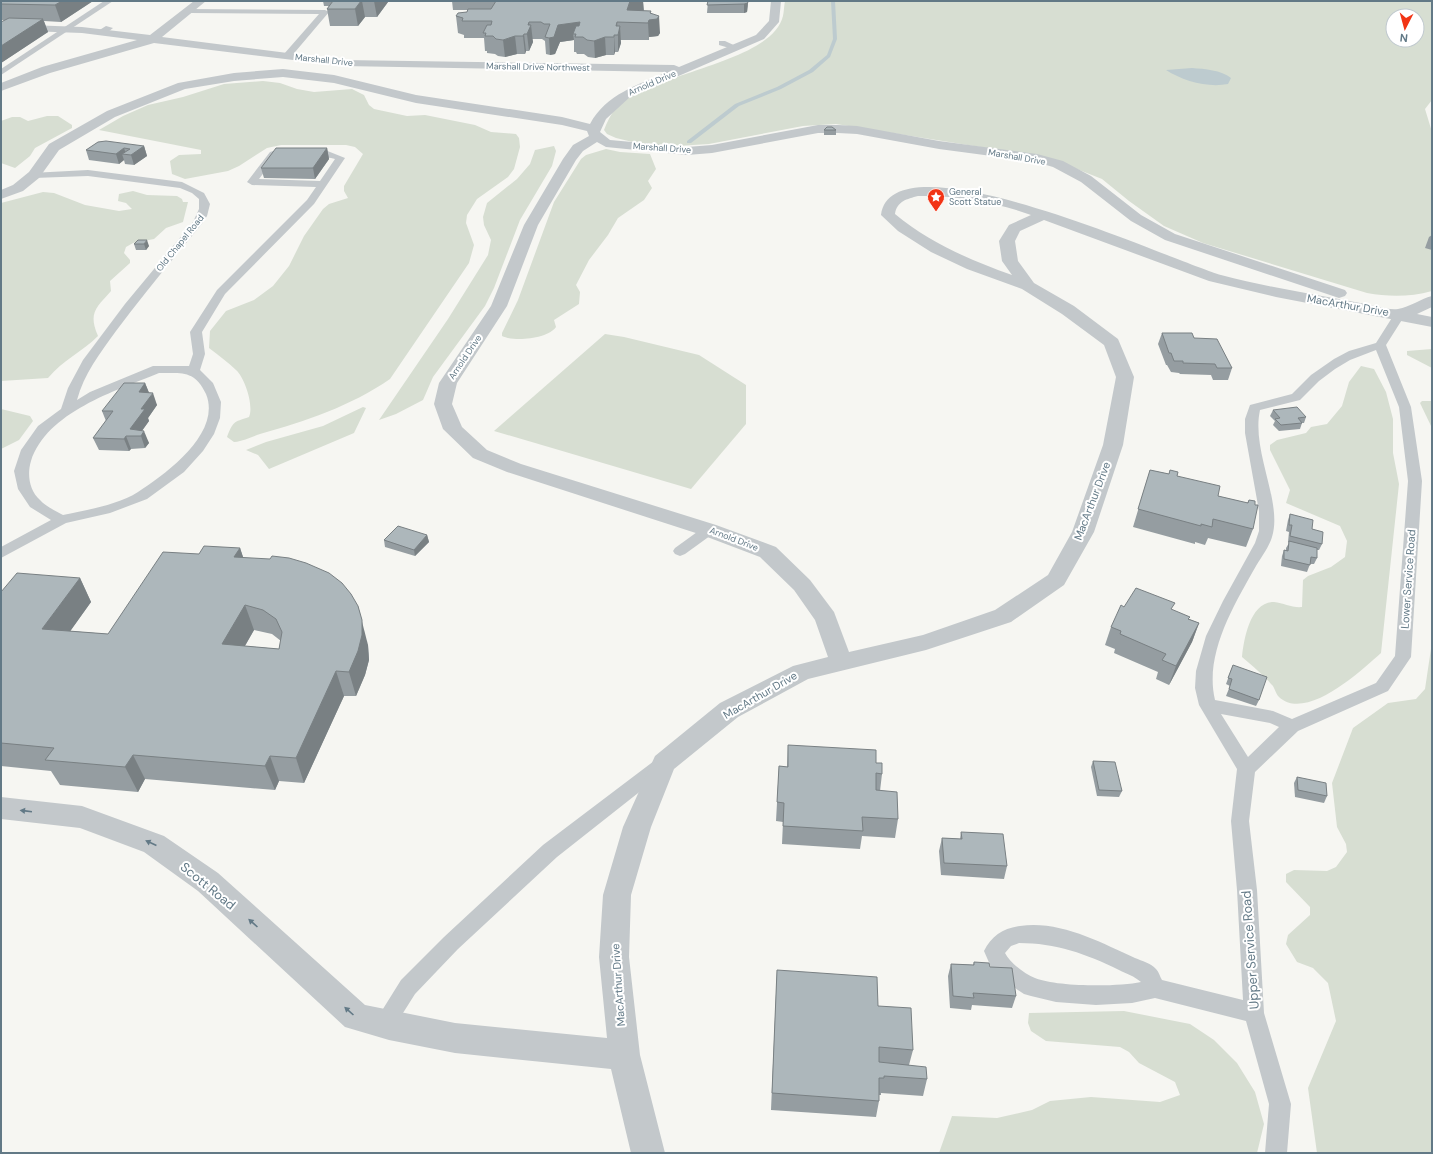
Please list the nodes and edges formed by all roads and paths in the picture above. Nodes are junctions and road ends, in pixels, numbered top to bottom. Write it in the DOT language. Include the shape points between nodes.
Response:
graph roads {
  1 [pos="109,1"];
  2 [pos="201,1"];
  3 [pos="776,1"];
  4 [pos="190,11"];
  5 [pos="305,21"];
  6 [pos="317,21"];
  7 [pos="1,27"];
  8 [pos="68,29"];
  9 [pos="152,40"];
  10 [pos="722,44"];
  11 [pos="736,48"];
  12 [pos="287,56"];
  13 [pos="399,64"];
  14 [pos="684,69"];
  15 [pos="1,73"];
  16 [pos="1,87"];
  17 [pos="372,88"];
  18 [pos="595,133"];
  19 [pos="281,154"];
  20 [pos="296,154"];
  21 [pos="34,175"];
  22 [pos="323,184"];
  23 [pos="1,195"];
  24 [pos="1044,215"];
  25 [pos="1028,286"];
  26 [pos="1432,301"];
  27 [pos="1399,315"];
  28 [pos="1432,322"];
  29 [pos="1380,345"];
  30 [pos="193,371"];
  31 [pos="67,411"];
  32 [pos="61,520"];
  33 [pos="709,530"];
  34 [pos="680,551"];
  35 [pos="1,554"];
  36 [pos="841,662"];
  37 [pos="1207,705"];
  38 [pos="1292,726"];
  39 [pos="664,763"];
  40 [pos="1246,769"];
  41 [pos="1,808"];
  42 [pos="1155,988"];
  43 [pos="1254,1013"];
  44 [pos="384,1025"];
  45 [pos="624,1055"];
  46 [pos="648,1153"];
  47 [pos="1276,1153"];
  1 -- 8 [label="lane"];
  2 -- 4 [label="street"];
  3 -- 11 [label="street, Arnold Drive" via="774,22 760,37"];
  4 -- 6 [label="lane" via="325,12"];
  4 -- 9 [label="street"];
  5 -- 6 [label="lane"];
  6 -- 12 [label="lane" via="301,36"];
  7 -- 8 [label="street, Marshall Drive"];
  8 -- 9 [label="street, Marshall Drive" via="105,30"];
  8 -- 15 [label="lane"];
  9 -- 12 [label="street, Marshall Drive"];
  9 -- 16 [label="street" via="46,70"];
  10 -- 11 [label="lane"];
  11 -- 14 [label="street, Arnold Drive"];
  12 -- 13 [label="street, Marshall Drive"];
  13 -- 14 [label="street, Marshall Drive Northwest"];
  13 -- 17 [label="street"];
  14 -- 18 [label="street, Arnold Drive" via="626,94 613,103 594,125"];
  17 -- 18 [label="street, Marshall Drive" via="416,99 562,121"];
  17 -- 21 [label="street, Marshall Drive" via="334,79 283,73 234,77 182,86 111,114 54,147"];
  18 -- 27 [label="street, Marshall Drive" via="606,143 687,151 712,149 818,129 844,129 1037,158 1058,164 1086,179 1136,218 1170,237"];
  18 -- 33 [label="street, Arnold Drive" via="578,148 530,225 499,306 448,382 443,404 454,429 480,454 514,468"];
  19 -- 22 [label="lane" via="274,154 252,182"];
  20 -- 22 [label="lane" via="325,153 340,158"];
  21 -- 23 [label="street, Marshall Drive" via="18,188"];
  21 -- 31 [label="lane, Old Chapel Road" via="88,173 182,185 194,189 202,196 205,205 205,212 197,223 129,306 87,363 74,388"];
  22 -- 30 [label="lane" via="312,202 221,292 196,332 199,354"];
  24 -- 25 [label="street, MacArthur Drive" via="1014,228 1007,241 1010,261"];
  24 -- 25 [label="street" via="1006,202 930,191 902,196 889,207 888,215 921,239 961,262"];
  24 -- 27 [label="street, MacArthur Drive" via="1215,278"];
  25 -- 36 [label="street, MacArthur Drive" via="1068,310 1112,343 1125,376 1113,445 1083,532 1056,580 1003,616 926,642"];
  26 -- 27 [label="street"];
  27 -- 28 [label="street, Marshall Drive"];
  27 -- 29 [label="lane"];
  29 -- 37 [label="lane" via="1335,362 1313,379 1305,391 1296,397 1254,408 1251,414 1267,525 1263,544 1247,568 1217,629 1205,666 1202,687"];
  29 -- 38 [label="lane, Lower Service Road" via="1405,407 1415,481 1403,657 1382,687"];
  30 -- 31 [label="lane" via="186,368 157,369 94,395"];
  30 -- 32 [label="lane" via="207,383 215,402 214,418 196,451 179,469 142,496 105,510"];
  31 -- 32 [label="lane" via="43,429 28,450 21,471 25,489 35,504"];
  32 -- 35 [label="lane"];
  33 -- 34 [label="lane"];
  33 -- 36 [label="street, Arnold Drive" via="768,552 802,585 826,618"];
  36 -- 39 [label="street, MacArthur Drive" via="801,672 729,710"];
  37 -- 38 [label="lane" via="1273,717"];
  37 -- 40 [label="lane"];
  38 -- 40 [label="lane, Lower Service Road"];
  39 -- 44 [label="lane" via="550,851 408,987"];
  39 -- 45 [label="street, MacArthur Drive" via="637,827 617,895 614,957"];
  40 -- 43 [label="lane, Upper Service Road" via="1240,821"];
  44 -- 41 [label="street, Scott Road, one-way" via="356,1017 208,882 154,844 82,817"];
  42 -- 42 [label="lane" via="1132,993 1096,994 1056,992 1031,987 1001,967 994,951 998,944 1006,939 1026,933 1052,936 1114,957 1148,975"];
  42 -- 43 [label="lane"];
  43 -- 47 [label="lane, Upper Service Road" via="1280,1104"];
  44 -- 45 [label="street, Scott Road" via="474,1040"];
  45 -- 46 [label="street, MacArthur Drive"];
}
